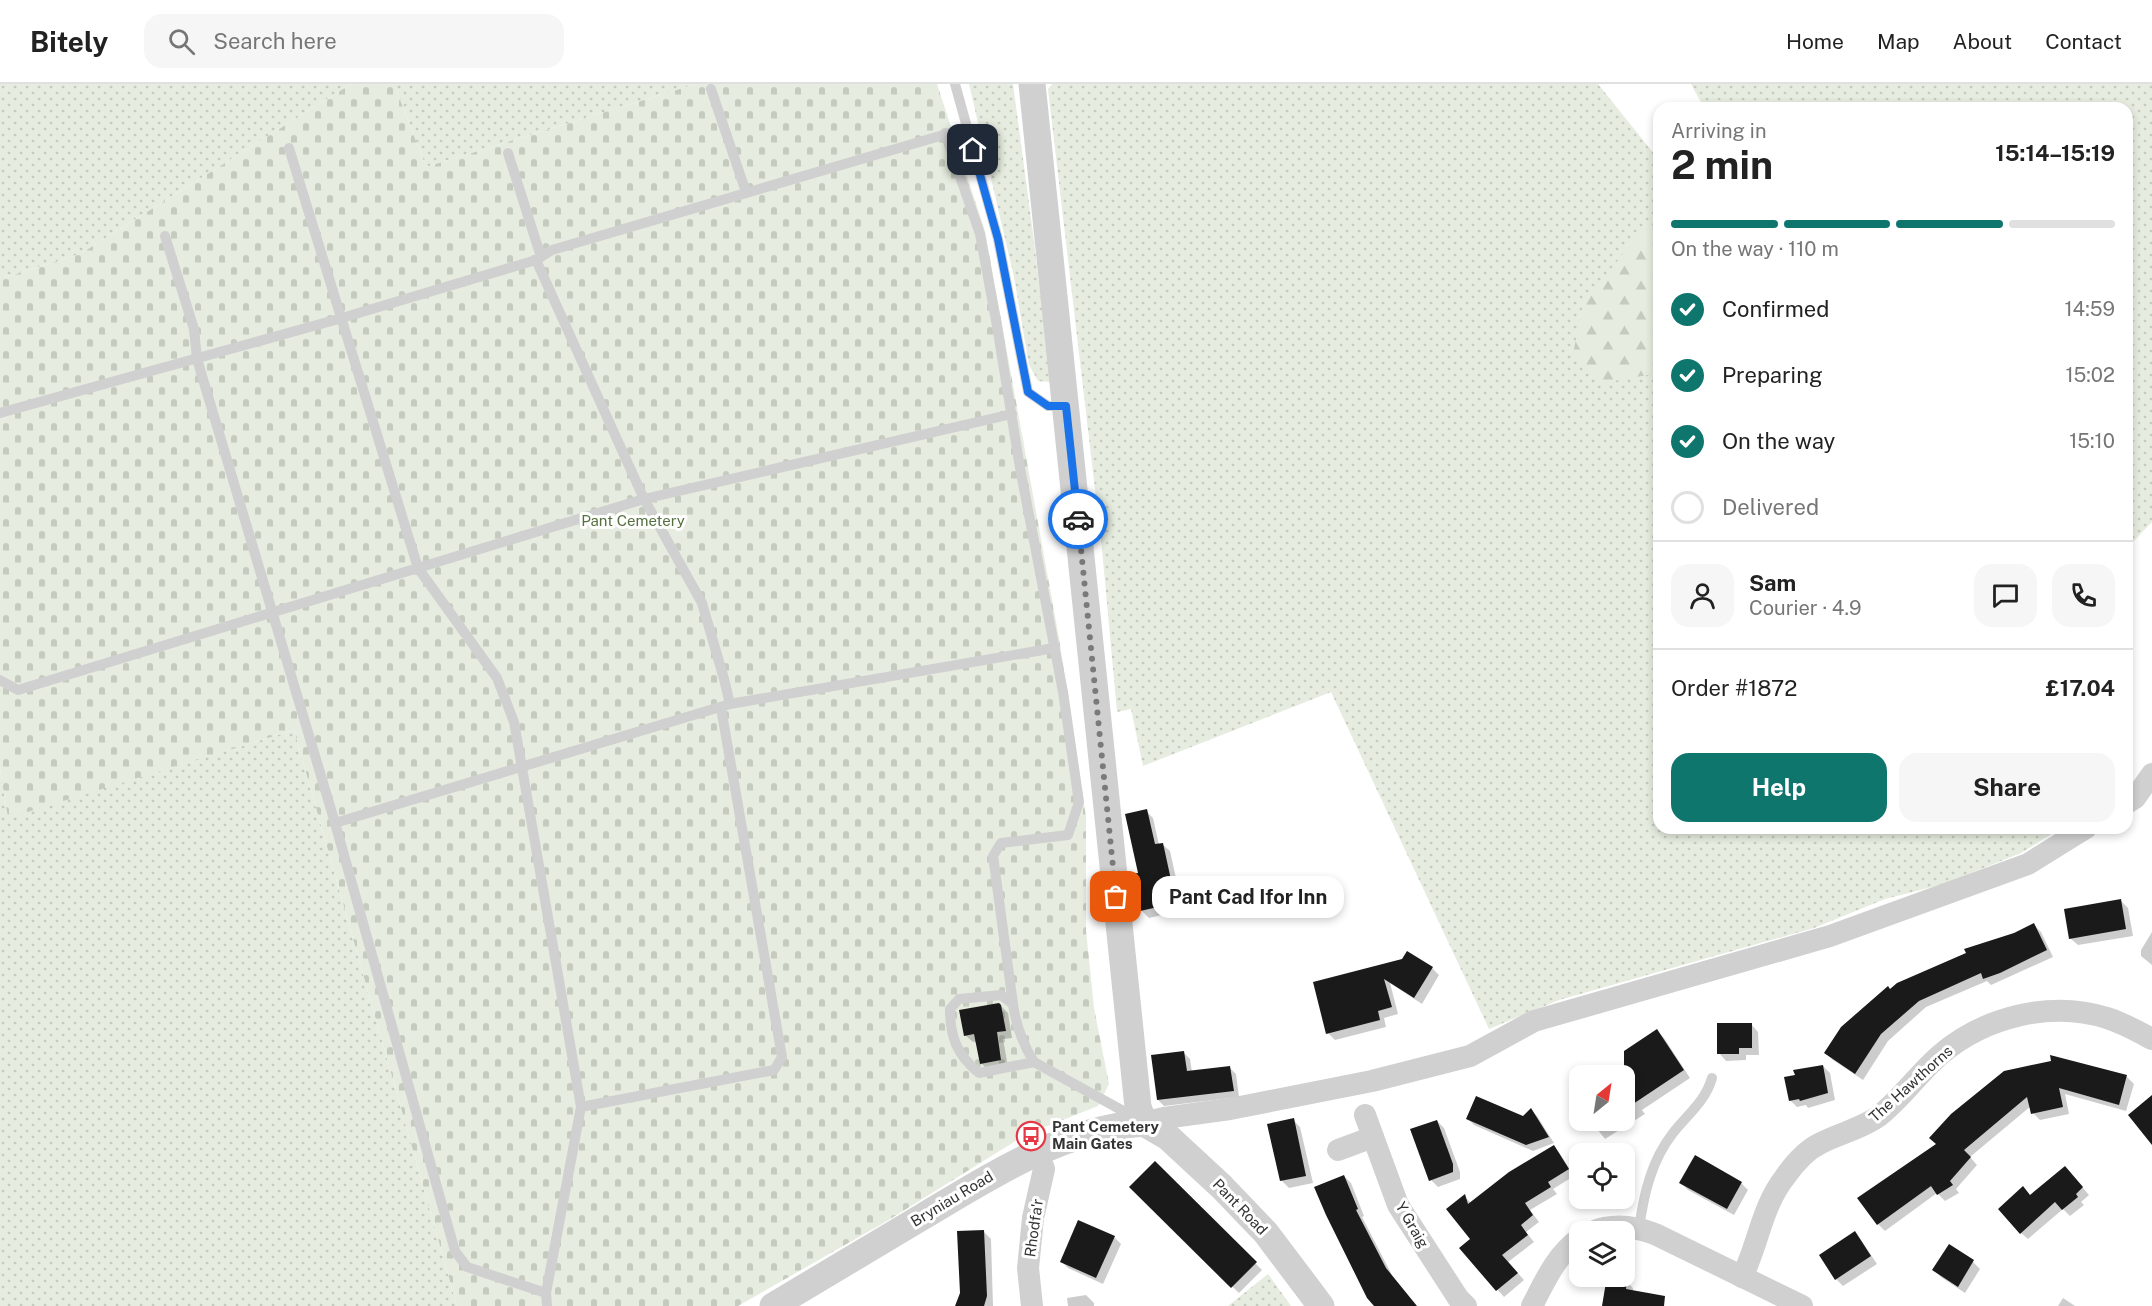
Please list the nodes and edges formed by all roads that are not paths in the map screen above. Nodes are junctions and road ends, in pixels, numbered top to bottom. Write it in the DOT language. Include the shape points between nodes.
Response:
graph roads {
  1 [pos="955,84"];
  2 [pos="1032,84"];
  3 [pos="711,89"];
  4 [pos="967,128"];
  5 [pos="945,133"];
  6 [pos="289,148"];
  7 [pos="508,153"];
  8 [pos="746,192"];
  9 [pos="165,236"];
  10 [pos="538,258"];
  11 [pos="342,318"];
  12 [pos="197,358"];
  13 [pos="1066,406"];
  14 [pos="0,413"];
  15 [pos="1012,414"];
  16 [pos="644,499"];
  17 [pos="418,568"];
  18 [pos="274,613"];
  19 [pos="1054,648"];
  20 [pos="0,680"];
  21 [pos="726,706"];
  22 [pos="523,767"];
  23 [pos="2152,774"];
  24 [pos="2133,799"];
  25 [pos="335,823"];
  26 [pos="2076,834"];
  27 [pos="1013,1004"];
  28 [pos="2152,1039"];
  29 [pos="1034,1062"];
  30 [pos="1712,1078"];
  31 [pos="581,1107"];
  32 [pos="1365,1115"];
  33 [pos="1144,1123"];
  34 [pos="1373,1137"];
  35 [pos="1338,1150"];
  36 [pos="1037,1152"];
  37 [pos="1635,1228"];
  38 [pos="1639,1228"];
  39 [pos="1569,1246"];
  40 [pos="1742,1277"];
  41 [pos="546,1293"];
  42 [pos="547,1306"];
  43 [pos="773,1306"];
  44 [pos="1032,1306"];
  45 [pos="1321,1306"];
  46 [pos="1466,1306"];
  47 [pos="1532,1306"];
  48 [pos="1802,1306"];
  1 -- 4 [label="lane"];
  2 -- 13 [label="street"];
  3 -- 8 [label="lane"];
  4 -- 5 [label="lane"];
  4 -- 13 [label="lane" via="998,239 1028,392 1048,406"];
  5 -- 8 [label="lane"];
  5 -- 15 [label="lane" via="980,234"];
  6 -- 11 [label="lane"];
  7 -- 10 [label="lane"];
  8 -- 10 [label="lane" via="552,250"];
  9 -- 12 [label="lane" via="194,329"];
  10 -- 11 [label="lane"];
  10 -- 16 [label="lane"];
  11 -- 12 [label="lane"];
  11 -- 17 [label="lane"];
  12 -- 14 [label="lane"];
  12 -- 18 [label="lane"];
  13 -- 33 [label="street" via="1138,1107"];
  15 -- 16 [label="lane"];
  15 -- 19 [label="lane"];
  16 -- 17 [label="lane"];
  16 -- 21 [label="lane" via="702,603 724,679"];
  17 -- 18 [label="lane"];
  17 -- 22 [label="lane" via="497,678 514,722"];
  18 -- 20 [label="lane" via="18,690"];
  18 -- 25 [label="lane"];
  19 -- 21 [label="lane"];
  19 -- 27 [label="lane" via="1079,802 1068,835 1001,843 993,856"];
  21 -- 22 [label="lane"];
  21 -- 31 [label="lane" via="783,1057 774,1070"];
  22 -- 25 [label="lane"];
  22 -- 31 [label="lane"];
  23 -- 24 [label="street"];
  25 -- 41 [label="lane" via="455,1251 467,1267"];
  26 -- 33 [label="street" via="2028,864 1830,936 1534,1021 1470,1056 1372,1081"];
  27 -- 29 [label="lane" via="1023,1045"];
  27 -- 29 [label="lane" via="1001,995 960,999 950,1009 955,1045 979,1073"];
  28 -- 40 [label="street, The Hawthorns" via="2107,1017 2060,1011 1998,1021 1969,1035 1941,1054 1879,1116 1820,1143 1801,1157 1772,1198"];
  29 -- 33 [label="lane"];
  30 -- 38 [label="lane" via="1707,1093 1656,1159 1645,1191"];
  31 -- 41 [label="lane"];
  32 -- 34 [label="street, Y Graig"];
  33 -- 36 [label="street, Bryniau Road" via="1092,1132"];
  33 -- 45 [label="street, Pant Road" via="1168,1137 1222,1187 1266,1233"];
  34 -- 35 [label="street"];
  34 -- 46 [label="street, Y Graig" via="1398,1204"];
  36 -- 43 [label="street, Bryniau Road"];
  36 -- 44 [label="street, Rhodfa'r" via="1044,1169 1028,1268"];
  37 -- 38 [label="street"];
  38 -- 40 [label="street"];
  39 -- 47 [label="street"];
  40 -- 48 [label="street"];
  41 -- 42 [label="lane"];
}
